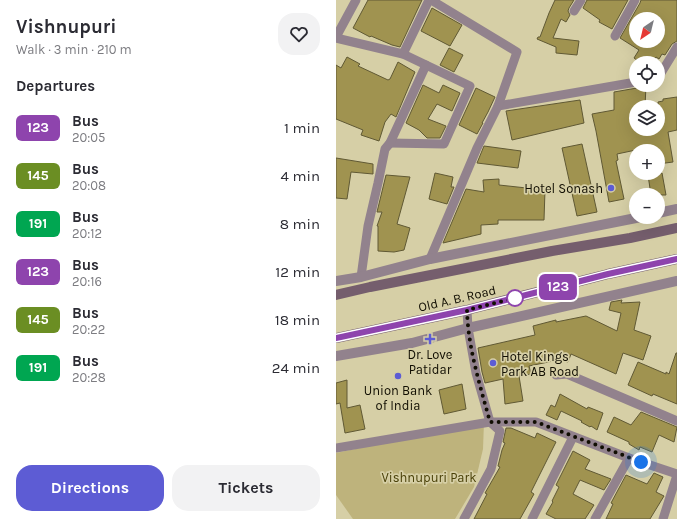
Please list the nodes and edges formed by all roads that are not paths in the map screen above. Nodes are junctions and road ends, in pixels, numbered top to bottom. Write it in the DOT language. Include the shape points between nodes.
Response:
graph roads {
  1 [pos="356,0"];
  2 [pos="430,0"];
  3 [pos="581,0"];
  4 [pos="635,0"];
  5 [pos="574,11"];
  6 [pos="615,36"];
  7 [pos="336,38"];
  8 [pos="677,47"];
  9 [pos="403,54"];
  10 [pos="426,65"];
  11 [pos="665,67"];
  12 [pos="629,83"];
  13 [pos="498,106"];
  14 [pos="390,143"];
  15 [pos="677,209"];
  16 [pos="665,212"];
  17 [pos="629,219"];
  18 [pos="677,228"];
  19 [pos="430,259"];
  20 [pos="677,259"];
  21 [pos="361,276"];
  22 [pos="336,281"];
  23 [pos="677,281"];
  24 [pos="336,295"];
  25 [pos="467,310"];
  26 [pos="468,328"];
  27 [pos="336,338"];
  28 [pos="336,356"];
  29 [pos="556,375"];
  30 [pos="677,421"];
  31 [pos="490,422"];
  32 [pos="573,437"];
  33 [pos="336,448"];
  34 [pos="629,458"];
  35 [pos="677,474"];
  36 [pos="464,519"];
  37 [pos="533,519"];
  38 [pos="595,519"];
  39 [pos="663,519"];
  1 -- 7 [label="street"];
  2 -- 9 [label="street"];
  2 -- 13 [label="street" via="517,52"];
  3 -- 5 [label="street"];
  4 -- 6 [label="street"];
  7 -- 9 [label="street"];
  8 -- 11 [label="street"];
  9 -- 10 [label="street"];
  10 -- 14 [label="street"];
  10 -- 14 [label="street" via="470,86 444,144"];
  12 -- 13 [label="street"];
  13 -- 19 [label="street" via="477,148"];
  14 -- 21 [label="street" via="385,149 368,226"];
  15 -- 16 [label="street"];
  17 -- 19 [label="street"];
  18 -- 24 [label="main road, Old A. B. Road" via="552,250"];
  19 -- 21 [label="street"];
  20 -- 25 [label="main road, Old A. B. Road"];
  21 -- 22 [label="street"];
  23 -- 26 [label="street"];
  25 -- 26 [label="street"];
  25 -- 27 [label="main road, Old A. B. Road"];
  26 -- 28 [label="street" via="412,343"];
  26 -- 31 [label="street" via="476,373"];
  29 -- 30 [label="street" via="567,374"];
  31 -- 32 [label="street" via="536,422"];
  31 -- 33 [label="street"];
  31 -- 36 [label="street" via="500,431 492,469"];
  32 -- 34 [label="street"];
  32 -- 37 [label="street"];
  34 -- 35 [label="street"];
  34 -- 38 [label="street"];
  35 -- 39 [label="street"];
}
